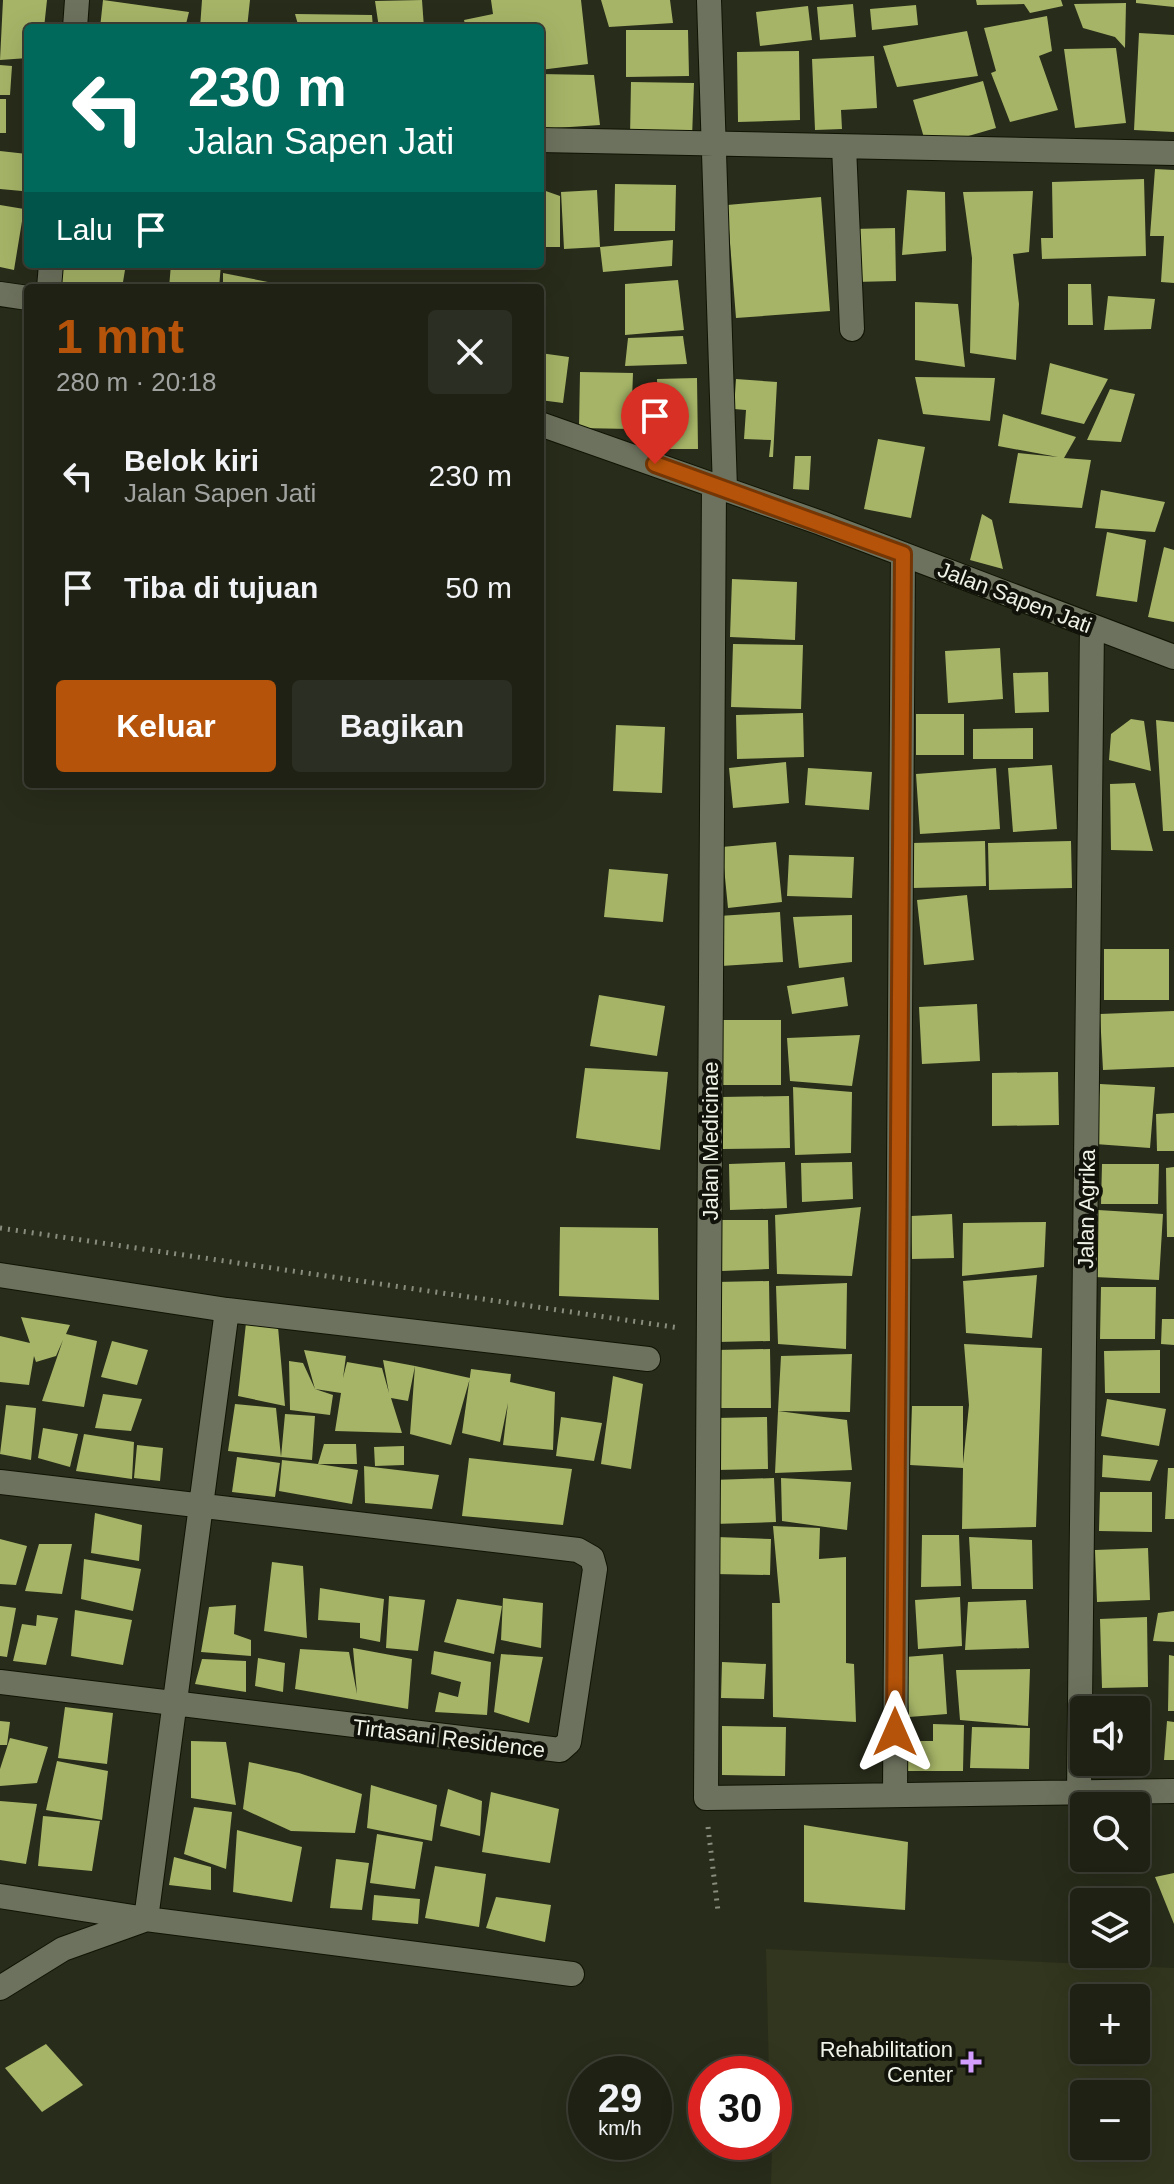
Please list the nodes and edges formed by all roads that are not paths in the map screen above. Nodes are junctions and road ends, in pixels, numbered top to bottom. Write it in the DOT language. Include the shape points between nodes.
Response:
graph roads {
  1 [pos="77,0"];
  2 [pos="709,0"];
  3 [pos="75,24"];
  4 [pos="544,140"];
  5 [pos="714,144"];
  6 [pos="844,147"];
  7 [pos="1174,153"];
  8 [pos="0,294"];
  9 [pos="24,297"];
  10 [pos="852,329"];
  11 [pos="544,425"];
  12 [pos="720,487"];
  13 [pos="903,554"];
  14 [pos="1092,626"];
  15 [pos="1174,657"];
  16 [pos="0,1275"];
  17 [pos="227,1310"];
  18 [pos="648,1359"];
  19 [pos="0,1482"];
  20 [pos="201,1507"];
  21 [pos="0,1682"];
  22 [pos="176,1703"];
  23 [pos="1174,1791"];
  24 [pos="1079,1792"];
  25 [pos="1126,1792"];
  26 [pos="1070,1793"];
  27 [pos="895,1795"];
  28 [pos="0,1896"];
  29 [pos="146,1919"];
  30 [pos="572,1974"];
  31 [pos="0,1988"];
  1 -- 3 [label="street"];
  2 -- 5 [label="street, Jalan Medicinae"];
  4 -- 5 [label="street"];
  5 -- 6 [label="street"];
  5 -- 12 [label="street, Jalan Medicinae"];
  6 -- 7 [label="street"];
  6 -- 10 [label="street"];
  8 -- 9 [label="street"];
  11 -- 12 [label="street, Jalan Sapen Jati"];
  12 -- 13 [label="street, Jalan Sapen Jati"];
  12 -- 27 [label="street, Jalan Medicinae" via="706,1798"];
  13 -- 14 [label="street, Jalan Sapen Jati"];
  13 -- 27 [label="street"];
  14 -- 15 [label="street, Jalan Sapen Jati"];
  14 -- 24 [label="street, Jalan Agrika"];
  16 -- 17 [label="street"];
  17 -- 18 [label="street"];
  17 -- 20 [label="street"];
  19 -- 20 [label="street, Tirtasani Residence"];
  20 -- 22 [label="street"];
  20 -- 22 [label="street, Tirtasani Residence" via="578,1550 592,1558 595,1569 569,1742 560,1750"];
  21 -- 22 [label="street, Tirtasani Residence"];
  22 -- 29 [label="street"];
  23 -- 25 [label="street"];
  26 -- 27 [label="street"];
  28 -- 29 [label="street"];
  29 -- 30 [label="street"];
  29 -- 31 [label="street" via="63,1949"];
}
